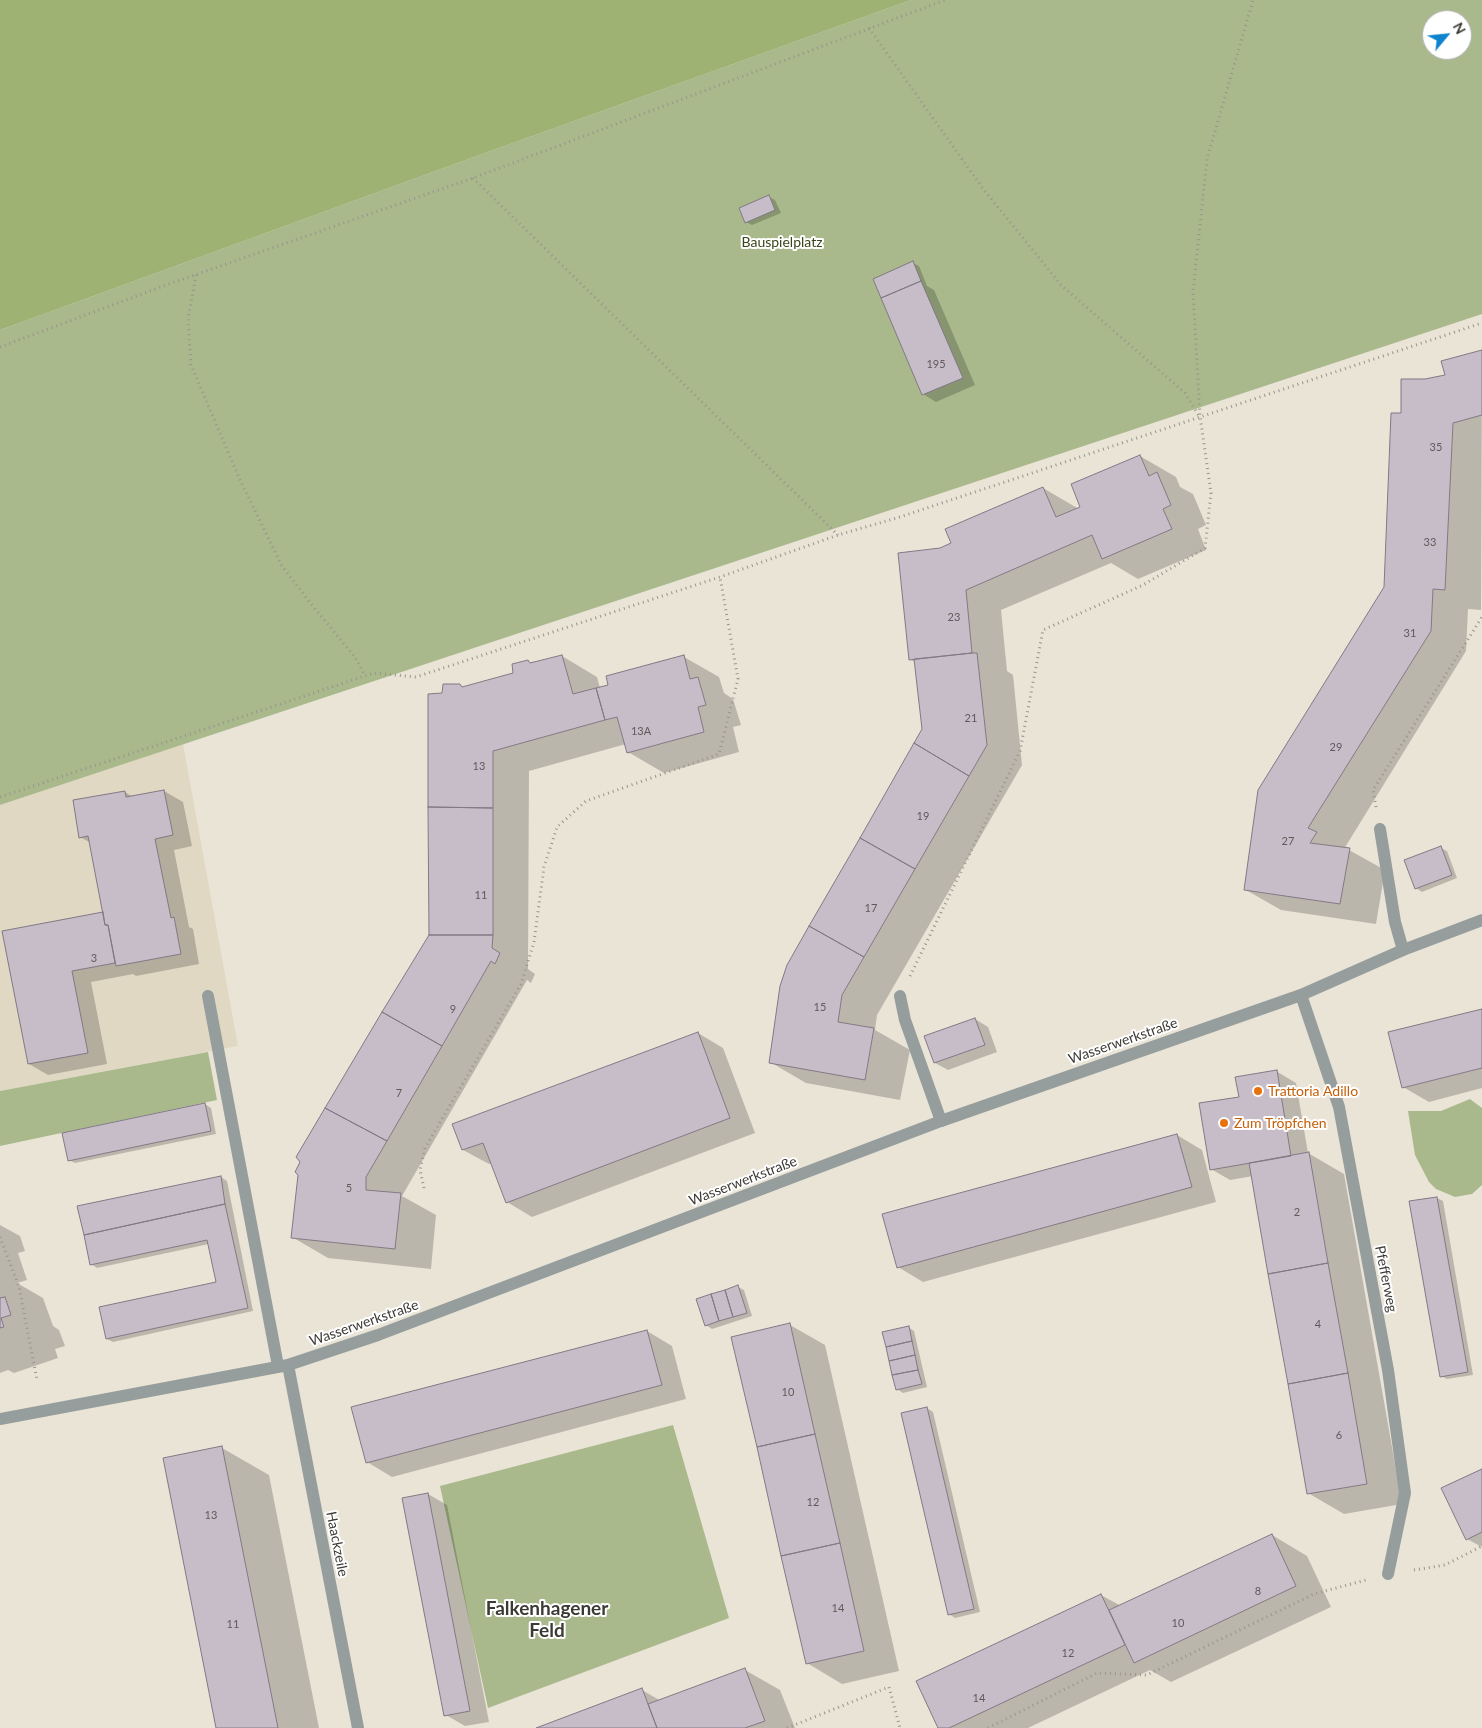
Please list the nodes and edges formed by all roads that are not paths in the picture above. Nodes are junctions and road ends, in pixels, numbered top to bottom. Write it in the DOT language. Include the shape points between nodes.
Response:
graph roads {
  1 [pos="1380,829"];
  2 [pos="1482,920"];
  3 [pos="1403,950"];
  4 [pos="1301,994"];
  5 [pos="208,996"];
  6 [pos="900,996"];
  7 [pos="941,1121"];
  8 [pos="283,1365"];
  9 [pos="0,1419"];
  10 [pos="1388,1574"];
  11 [pos="358,1728"];
  1 -- 3 [label="street" via="1395,922"];
  2 -- 3 [label="street, Wasserwerkstraße"];
  3 -- 4 [label="street, Wasserwerkstraße"];
  4 -- 7 [label="street, Wasserwerkstraße"];
  4 -- 10 [label="street, Pfefferweg" via="1339,1107 1388,1370 1405,1493"];
  5 -- 8 [label="street, Haackzeile"];
  6 -- 7 [label="street" via="905,1020"];
  7 -- 8 [label="street, Wasserwerkstraße" via="378,1336"];
  8 -- 9 [label="street, Wasserwerkstraße"];
  8 -- 11 [label="street, Haackzeile"];
}
